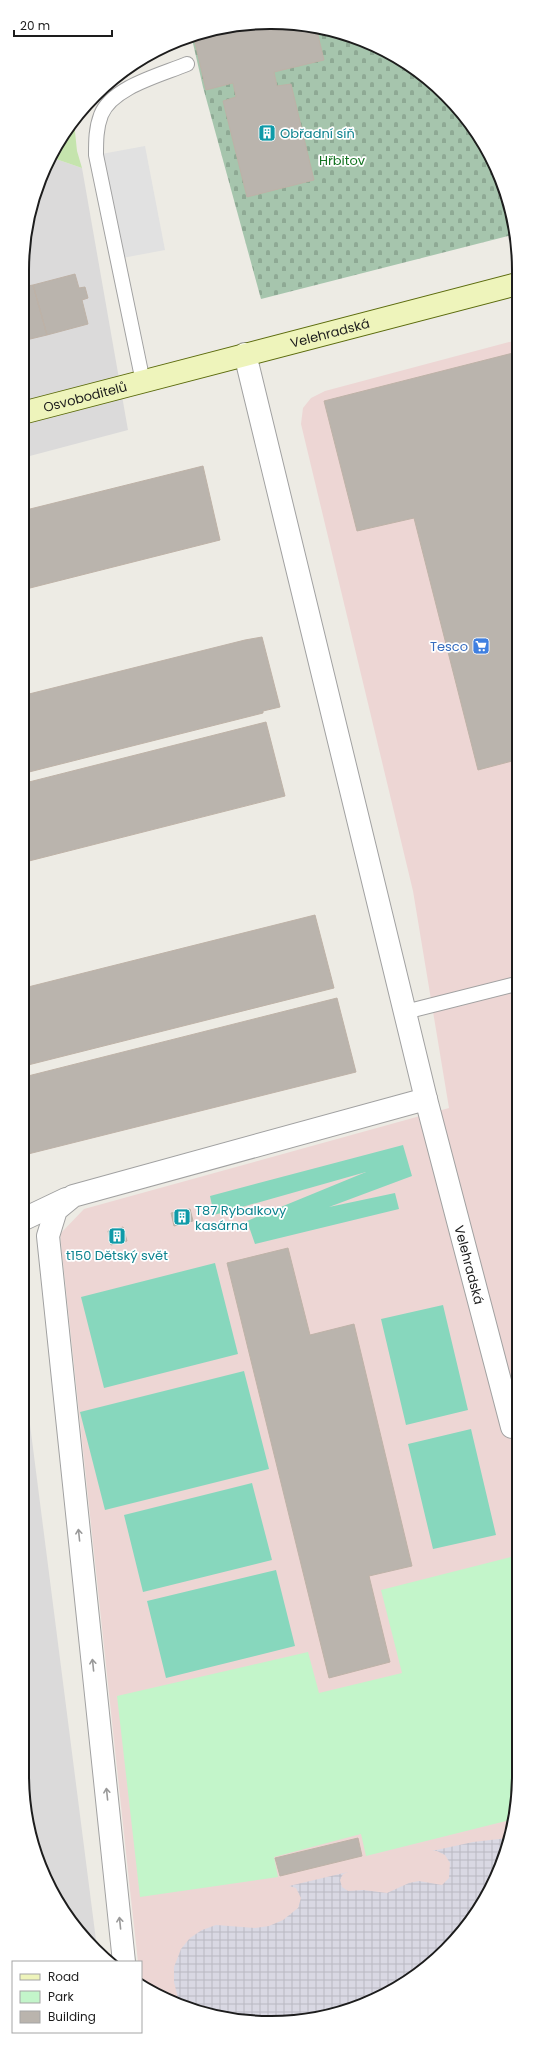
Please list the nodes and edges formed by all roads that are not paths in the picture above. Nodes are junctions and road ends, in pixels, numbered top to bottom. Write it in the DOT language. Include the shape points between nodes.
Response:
graph roads {
  1 [pos="187,64"];
  2 [pos="512,285"];
  3 [pos="245,354"];
  4 [pos="143,382"];
  5 [pos="29,411"];
  6 [pos="512,985"];
  7 [pos="405,1012"];
  8 [pos="426,1099"];
  9 [pos="73,1196"];
  10 [pos="29,1217"];
  11 [pos="512,1423"];
  12 [pos="124,1961"];
  1 -- 4 [label="lane" via="128,88 110,100 101,114 97,130 96,155"];
  2 -- 3 [label="main road, Velehradská"];
  3 -- 4 [label="main road, Velehradská"];
  3 -- 7 [label="street, Velehradská"];
  4 -- 5 [label="main road, Osvoboditelů"];
  6 -- 7 [label="lane"];
  7 -- 8 [label="street, Velehradská"];
  8 -- 9 [label="street"];
  8 -- 11 [label="street, Velehradská"];
  9 -- 10 [label="street"];
  12 -- 9 [label="street, one-way" via="48,1236 56,1210"];
}
